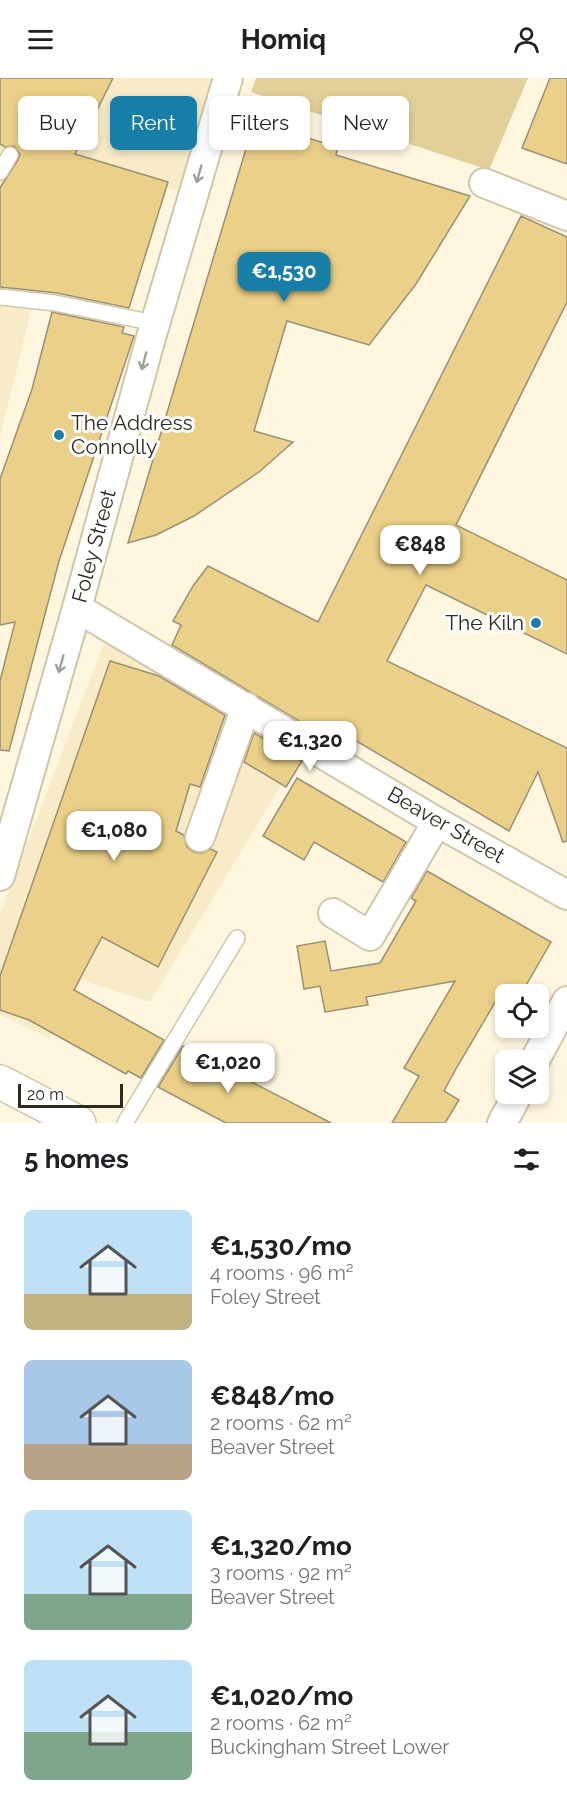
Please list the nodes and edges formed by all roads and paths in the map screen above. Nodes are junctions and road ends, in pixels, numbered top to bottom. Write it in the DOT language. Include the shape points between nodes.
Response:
graph roads {
  1 [pos="228,78"];
  2 [pos="10,155"];
  3 [pos="0,172"];
  4 [pos="484,183"];
  5 [pos="567,216"];
  6 [pos="0,297"];
  7 [pos="155,323"];
  8 [pos="77,608"];
  9 [pos="246,707"];
  10 [pos="437,822"];
  11 [pos="200,837"];
  12 [pos="0,876"];
  13 [pos="567,895"];
  14 [pos="333,913"];
  15 [pos="237,938"];
  16 [pos="567,1001"];
  17 [pos="540,1050"];
  18 [pos="0,1082"];
  19 [pos="512,1104"];
  20 [pos="79,1123"];
  21 [pos="125,1123"];
  22 [pos="502,1123"];
  1 -- 7 [label="street, Foley Street, one-way"];
  2 -- 3 [label="lane"];
  4 -- 5 [label="street"];
  6 -- 7 [label="lane" via="55,303"];
  7 -- 8 [label="street, Foley Street, one-way"];
  8 -- 9 [label="street, Beaver Street"];
  8 -- 12 [label="street, Foley Street, one-way"];
  9 -- 10 [label="street, Beaver Street"];
  9 -- 11 [label="street"];
  10 -- 13 [label="street, Beaver Street"];
  10 -- 14 [label="street" via="370,936"];
  15 -- 21 [label="lane"];
  16 -- 17 [label="street"];
  18 -- 20 [label="street"];
  19 -- 22 [label="street"];
}
